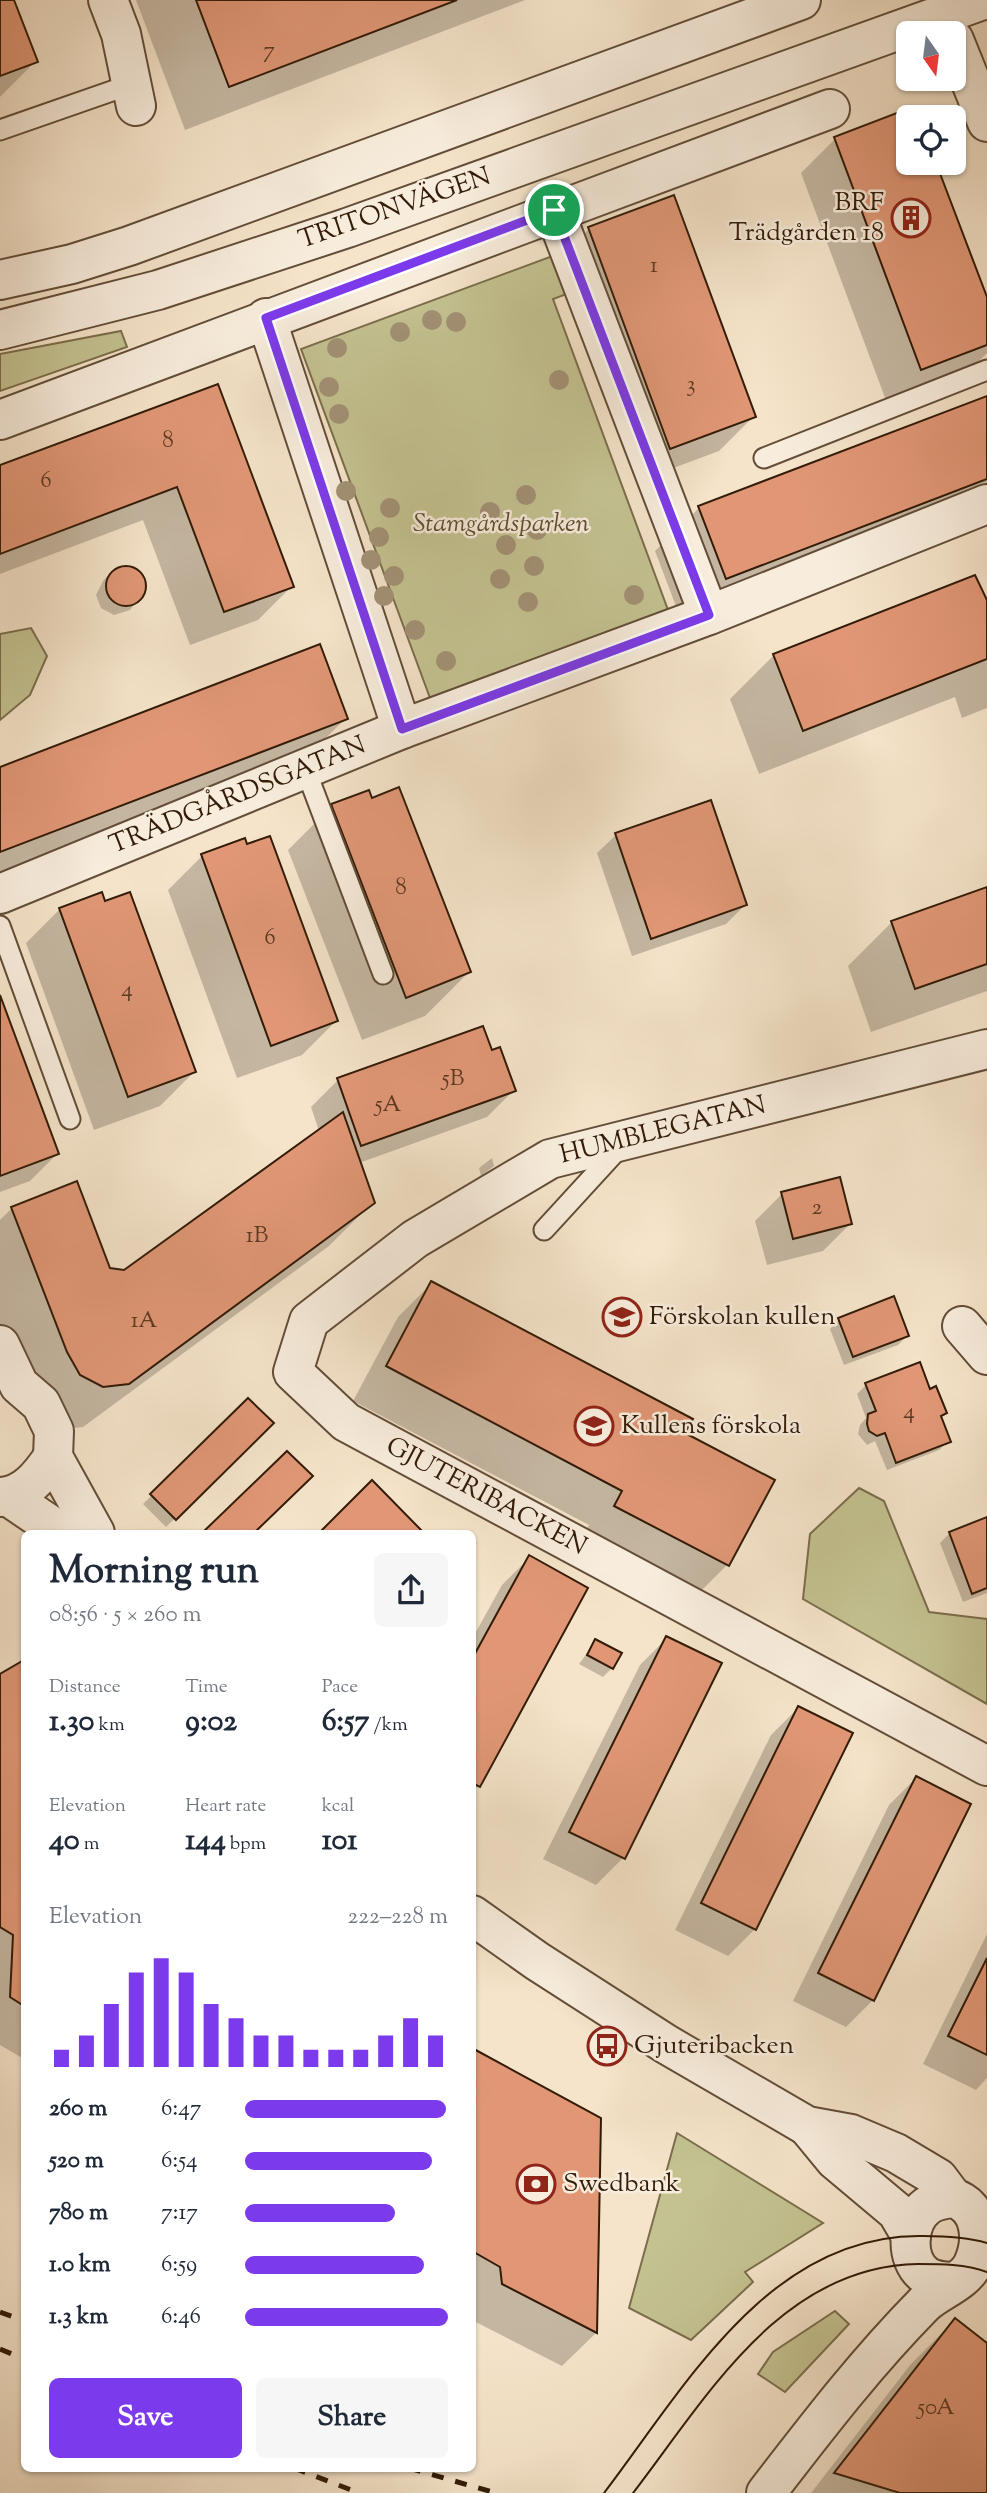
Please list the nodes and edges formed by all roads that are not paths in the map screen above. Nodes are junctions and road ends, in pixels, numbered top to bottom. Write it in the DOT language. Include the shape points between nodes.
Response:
graph roads {
  1 [pos="108,0"];
  2 [pos="801,0"];
  3 [pos="983,0"];
  4 [pos="946,21"];
  5 [pos="896,38"];
  6 [pos="966,70"];
  7 [pos="134,95"];
  8 [pos="830,108"];
  9 [pos="987,121"];
  10 [pos="0,130"];
  11 [pos="554,210"];
  12 [pos="0,280"];
  13 [pos="266,318"];
  14 [pos="0,330"];
  15 [pos="987,370"];
  16 [pos="0,420"];
  17 [pos="764,458"];
  18 [pos="987,504"];
  19 [pos="709,615"];
  20 [pos="402,729"];
  21 [pos="305,768"];
  22 [pos="0,894"];
  23 [pos="0,926"];
  24 [pos="383,974"];
  25 [pos="987,1049"];
  26 [pos="70,1119"];
  27 [pos="625,1141"];
  28 [pos="544,1230"];
  29 [pos="962,1326"];
  30 [pos="0,1345"];
  31 [pos="987,1355"];
  32 [pos="293,1372"];
  33 [pos="10,1384"];
  34 [pos="53,1457"];
  35 [pos="4,1497"];
  36 [pos="57,1530"];
  37 [pos="94,1530"];
  38 [pos="987,1766"];
  39 [pos="476,1918"];
  40 [pos="807,2126"];
  41 [pos="970,2204"];
  42 [pos="914,2250"];
  43 [pos="967,2280"];
  44 [pos="849,2373"];
  45 [pos="747,2493"];
  46 [pos="766,2493"];
  1 -- 7 [label="street" via="121,34"];
  2 -- 12 [label="street, TRITONVÄGEN" via="129,246"];
  3 -- 4 [label="street, TRITONVÄGEN"];
  5 -- 14 [label="street, TRITONVÄGEN" via="158,290"];
  6 -- 9 [label="street"];
  7 -- 10 [label="lane"];
  8 -- 11 [label="street, TRITONVÄGEN"];
  11 -- 13 [label="street, TRITONVÄGEN"];
  11 -- 19 [label="street"];
  13 -- 16 [label="street, TRITONVÄGEN"];
  13 -- 20 [label="street"];
  15 -- 17 [label="lane"];
  18 -- 19 [label="street, TRÄDGÅRDSGATAN"];
  19 -- 20 [label="street, TRÄDGÅRDSGATAN"];
  20 -- 21 [label="street, TRÄDGÅRDSGATAN"];
  21 -- 22 [label="street, TRÄDGÅRDSGATAN"];
  21 -- 24 [label="lane"];
  23 -- 26 [label="lane"];
  25 -- 27 [label="street, HUMBLEGATAN"];
  27 -- 28 [label="lane"];
  27 -- 32 [label="street, HUMBLEGATAN" via="550,1159 415,1240 309,1321"];
  29 -- 31 [label="street"];
  30 -- 33 [label="street"];
  32 -- 38 [label="street, GJUTERIBACKEN" via="346,1422"];
  33 -- 34 [label="street" via="41,1404 54,1431"];
  34 -- 35 [label="street" via="36,1482"];
  34 -- 37 [label="street"];
  35 -- 36 [label="street"];
  39 -- 40 [label="street" via="666,2044"];
  40 -- 41 [label="street" via="851,2134 896,2153"];
  40 -- 42 [label="street" via="835,2160 897,2212"];
  41 -- 42 [label="street" via="927,2205 914,2223"];
  41 -- 43 [label="street" via="979,2240"];
  42 -- 43 [label="street" via="924,2274 936,2280"];
  42 -- 44 [label="street" via="896,2302"];
  43 -- 44 [label="street" via="932,2297"];
  44 -- 45 [label="street"];
  44 -- 46 [label="street"];
}
